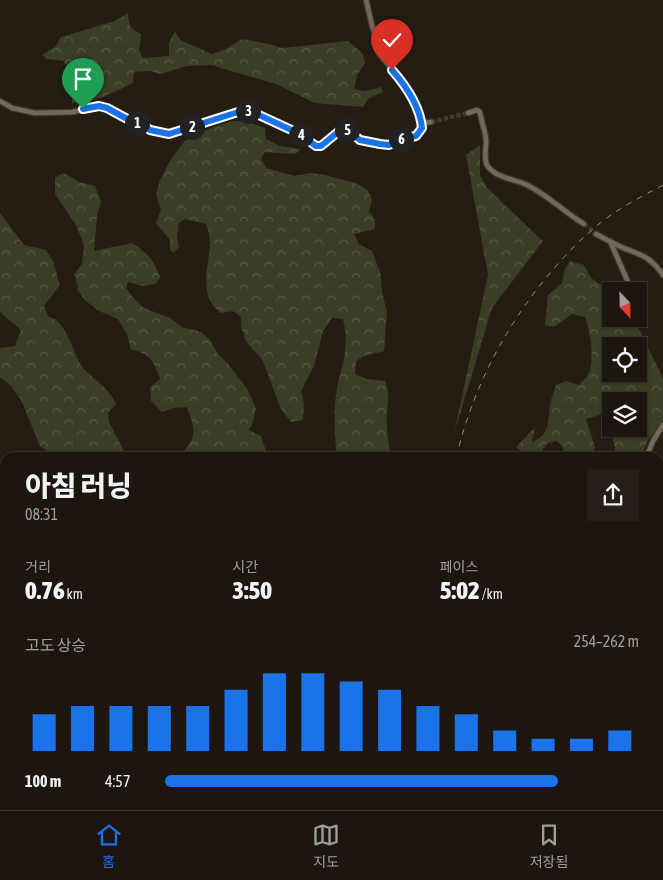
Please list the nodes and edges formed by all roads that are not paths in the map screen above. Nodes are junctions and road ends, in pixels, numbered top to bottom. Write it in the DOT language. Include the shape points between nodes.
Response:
graph roads {
  1 [pos="366,0"];
  2 [pos="0,101"];
  3 [pos="468,113"];
  4 [pos="430,122"];
  5 [pos="421,124"];
  6 [pos="584,224"];
  7 [pos="596,234"];
  8 [pos="610,241"];
  9 [pos="663,275"];
  10 [pos="628,282"];
  11 [pos="663,425"];
  12 [pos="648,452"];
  1 -- 5 [label="street" via="379,54 406,86"];
  2 -- 5 [label="street" via="12,108 35,112 73,112 99,106 165,134 248,110 298,133 316,146 321,146 344,127 360,140 389,145 416,136"];
  3 -- 6 [label="street" via="480,112 486,136 485,160 491,170 548,196"];
  4 -- 5 [label="street"];
  7 -- 8 [label="street"];
  8 -- 9 [label="street" via="654,262"];
  8 -- 10 [label="street"];
  11 -- 12 [label="street"];
}
